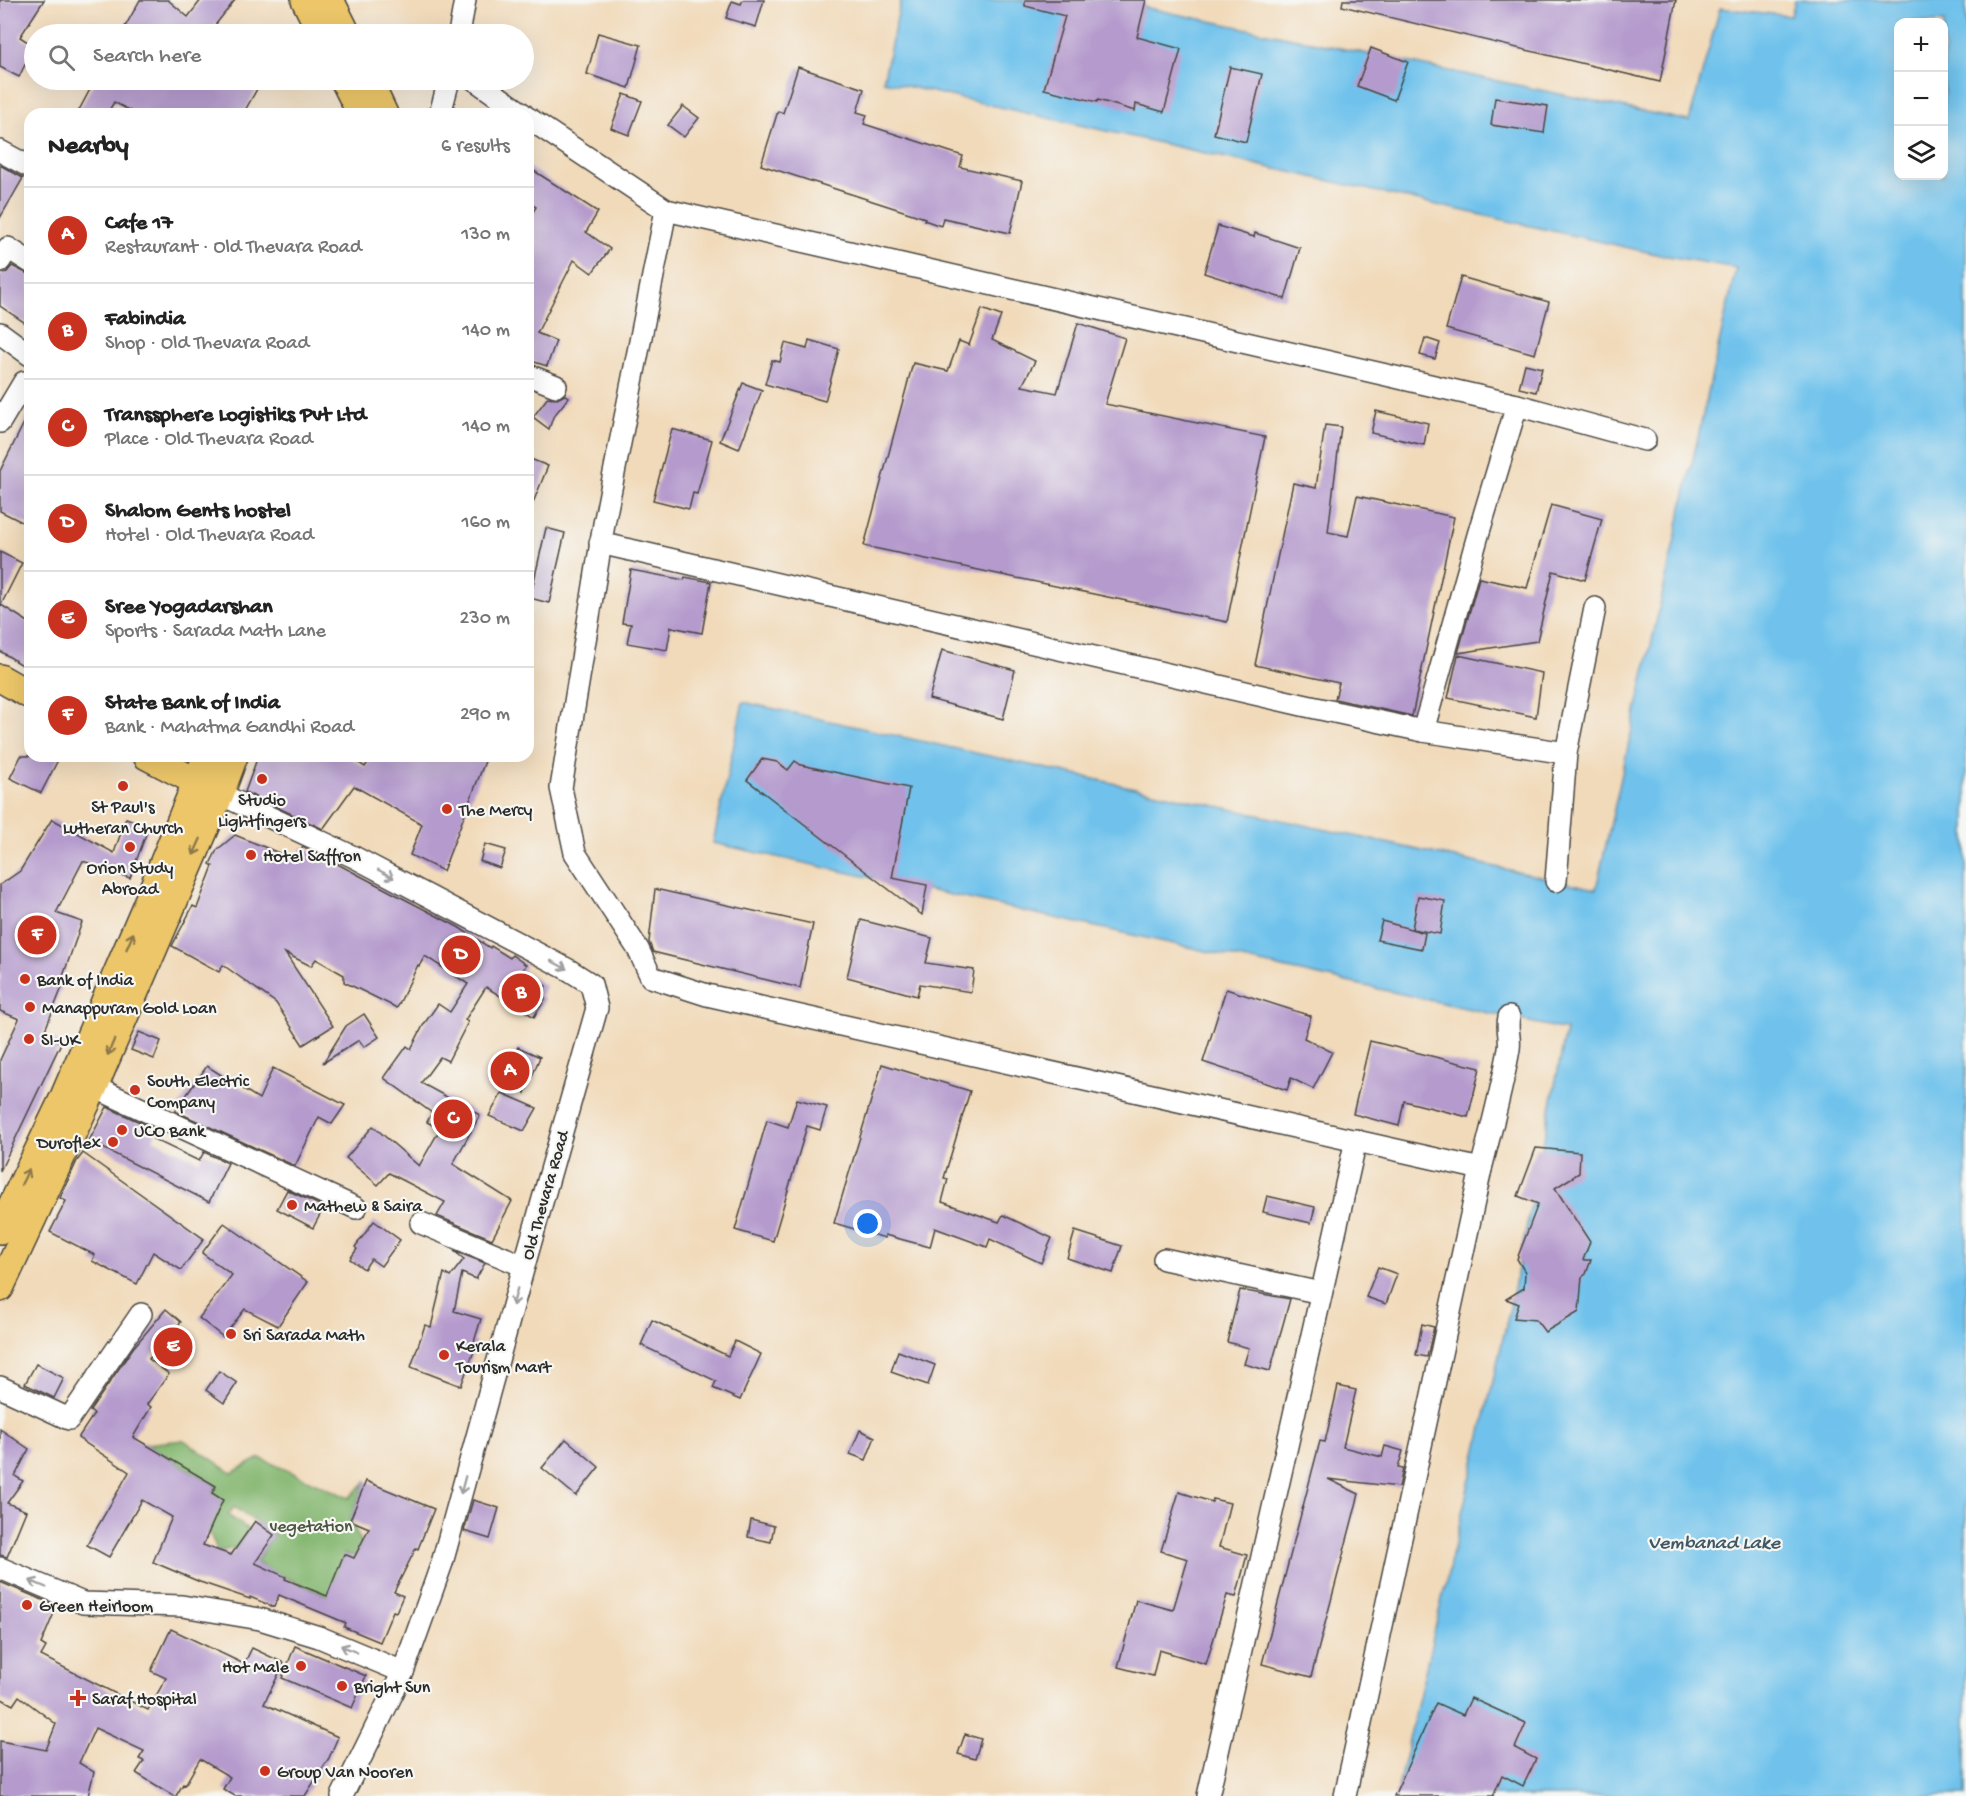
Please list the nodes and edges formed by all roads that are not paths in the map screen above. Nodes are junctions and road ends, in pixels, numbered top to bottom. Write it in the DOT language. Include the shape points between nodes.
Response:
graph roads {
  1 [pos="305,0"];
  2 [pos="330,0"];
  3 [pos="465,0"];
  4 [pos="317,24"];
  5 [pos="342,24"];
  6 [pos="461,24"];
  7 [pos="349,90"];
  8 [pos="373,90"];
  9 [pos="446,90"];
  10 [pos="489,90"];
  11 [pos="358,108"];
  12 [pos="381,108"];
  13 [pos="442,108"];
  14 [pos="515,108"];
  15 [pos="534,122"];
  16 [pos="0,151"];
  17 [pos="24,164"];
  18 [pos="666,210"];
  19 [pos="24,258"];
  20 [pos="0,261"];
  21 [pos="0,333"];
  22 [pos="24,351"];
  23 [pos="24,382"];
  24 [pos="534,383"];
  25 [pos="556,386"];
  26 [pos="1517,405"];
  27 [pos="0,422"];
  28 [pos="1645,440"];
  29 [pos="600,543"];
  30 [pos="1594,608"];
  31 [pos="0,678"];
  32 [pos="24,692"];
  33 [pos="1423,731"];
  34 [pos="1566,753"];
  35 [pos="158,762"];
  36 [pos="204,762"];
  37 [pos="232,762"];
  38 [pos="196,782"];
  39 [pos="220,794"];
  40 [pos="1556,881"];
  41 [pos="1509,1017"];
  42 [pos="94,1087"];
  43 [pos="1356,1140"];
  44 [pos="1482,1169"];
  45 [pos="356,1208"];
  46 [pos="421,1223"];
  47 [pos="0,1230"];
  48 [pos="1164,1259"];
  49 [pos="524,1266"];
  50 [pos="0,1288"];
  51 [pos="1321,1293"];
  52 [pos="141,1314"];
  53 [pos="0,1387"];
  54 [pos="0,1568"];
  55 [pos="403,1672"];
  56 [pos="342,1796"];
  57 [pos="1208,1796"];
  58 [pos="1345,1796"];
  1 -- 4 [label="main road"];
  2 -- 5 [label="main road"];
  3 -- 6 [label="street"];
  7 -- 11 [label="main road"];
  8 -- 12 [label="main road"];
  9 -- 13 [label="street"];
  10 -- 14 [label="street"];
  15 -- 18 [label="street"];
  16 -- 17 [label="street"];
  18 -- 26 [label="street"];
  18 -- 29 [label="street"];
  19 -- 20 [label="street" via="8,248"];
  21 -- 22 [label="street"];
  23 -- 27 [label="street"];
  24 -- 25 [label="street"];
  26 -- 28 [label="street"];
  26 -- 33 [label="street"];
  29 -- 33 [label="street"];
  29 -- 43 [label="street" via="561,788 575,853 638,949 651,977 718,998"];
  30 -- 34 [label="street"];
  31 -- 32 [label="main road"];
  33 -- 34 [label="street"];
  34 -- 40 [label="street"];
  35 -- 38 [label="main road"];
  36 -- 38 [label="main road"];
  37 -- 39 [label="main road"];
  38 -- 39 [label="main road"];
  47 -- 38 [label="main road, one-way" via="63,1099"];
  39 -- 42 [label="main road, one-way"];
  39 -- 49 [label="street, Old Thevara Road, one-way" via="354,857 591,984 597,1008"];
  41 -- 44 [label="street" via="1510,1042"];
  42 -- 45 [label="street"];
  42 -- 50 [label="main road"];
  43 -- 44 [label="street"];
  43 -- 51 [label="street"];
  44 -- 58 [label="street"];
  46 -- 49 [label="street"];
  48 -- 51 [label="street"];
  49 -- 55 [label="street, Old Thevara Road, one-way" via="442,1563"];
  51 -- 57 [label="street"];
  52 -- 53 [label="street" via="69,1419"];
  55 -- 54 [label="street, one-way" via="319,1637 260,1619 182,1606 83,1603"];
  55 -- 56 [label="street, Old Thevara Road"];
}
